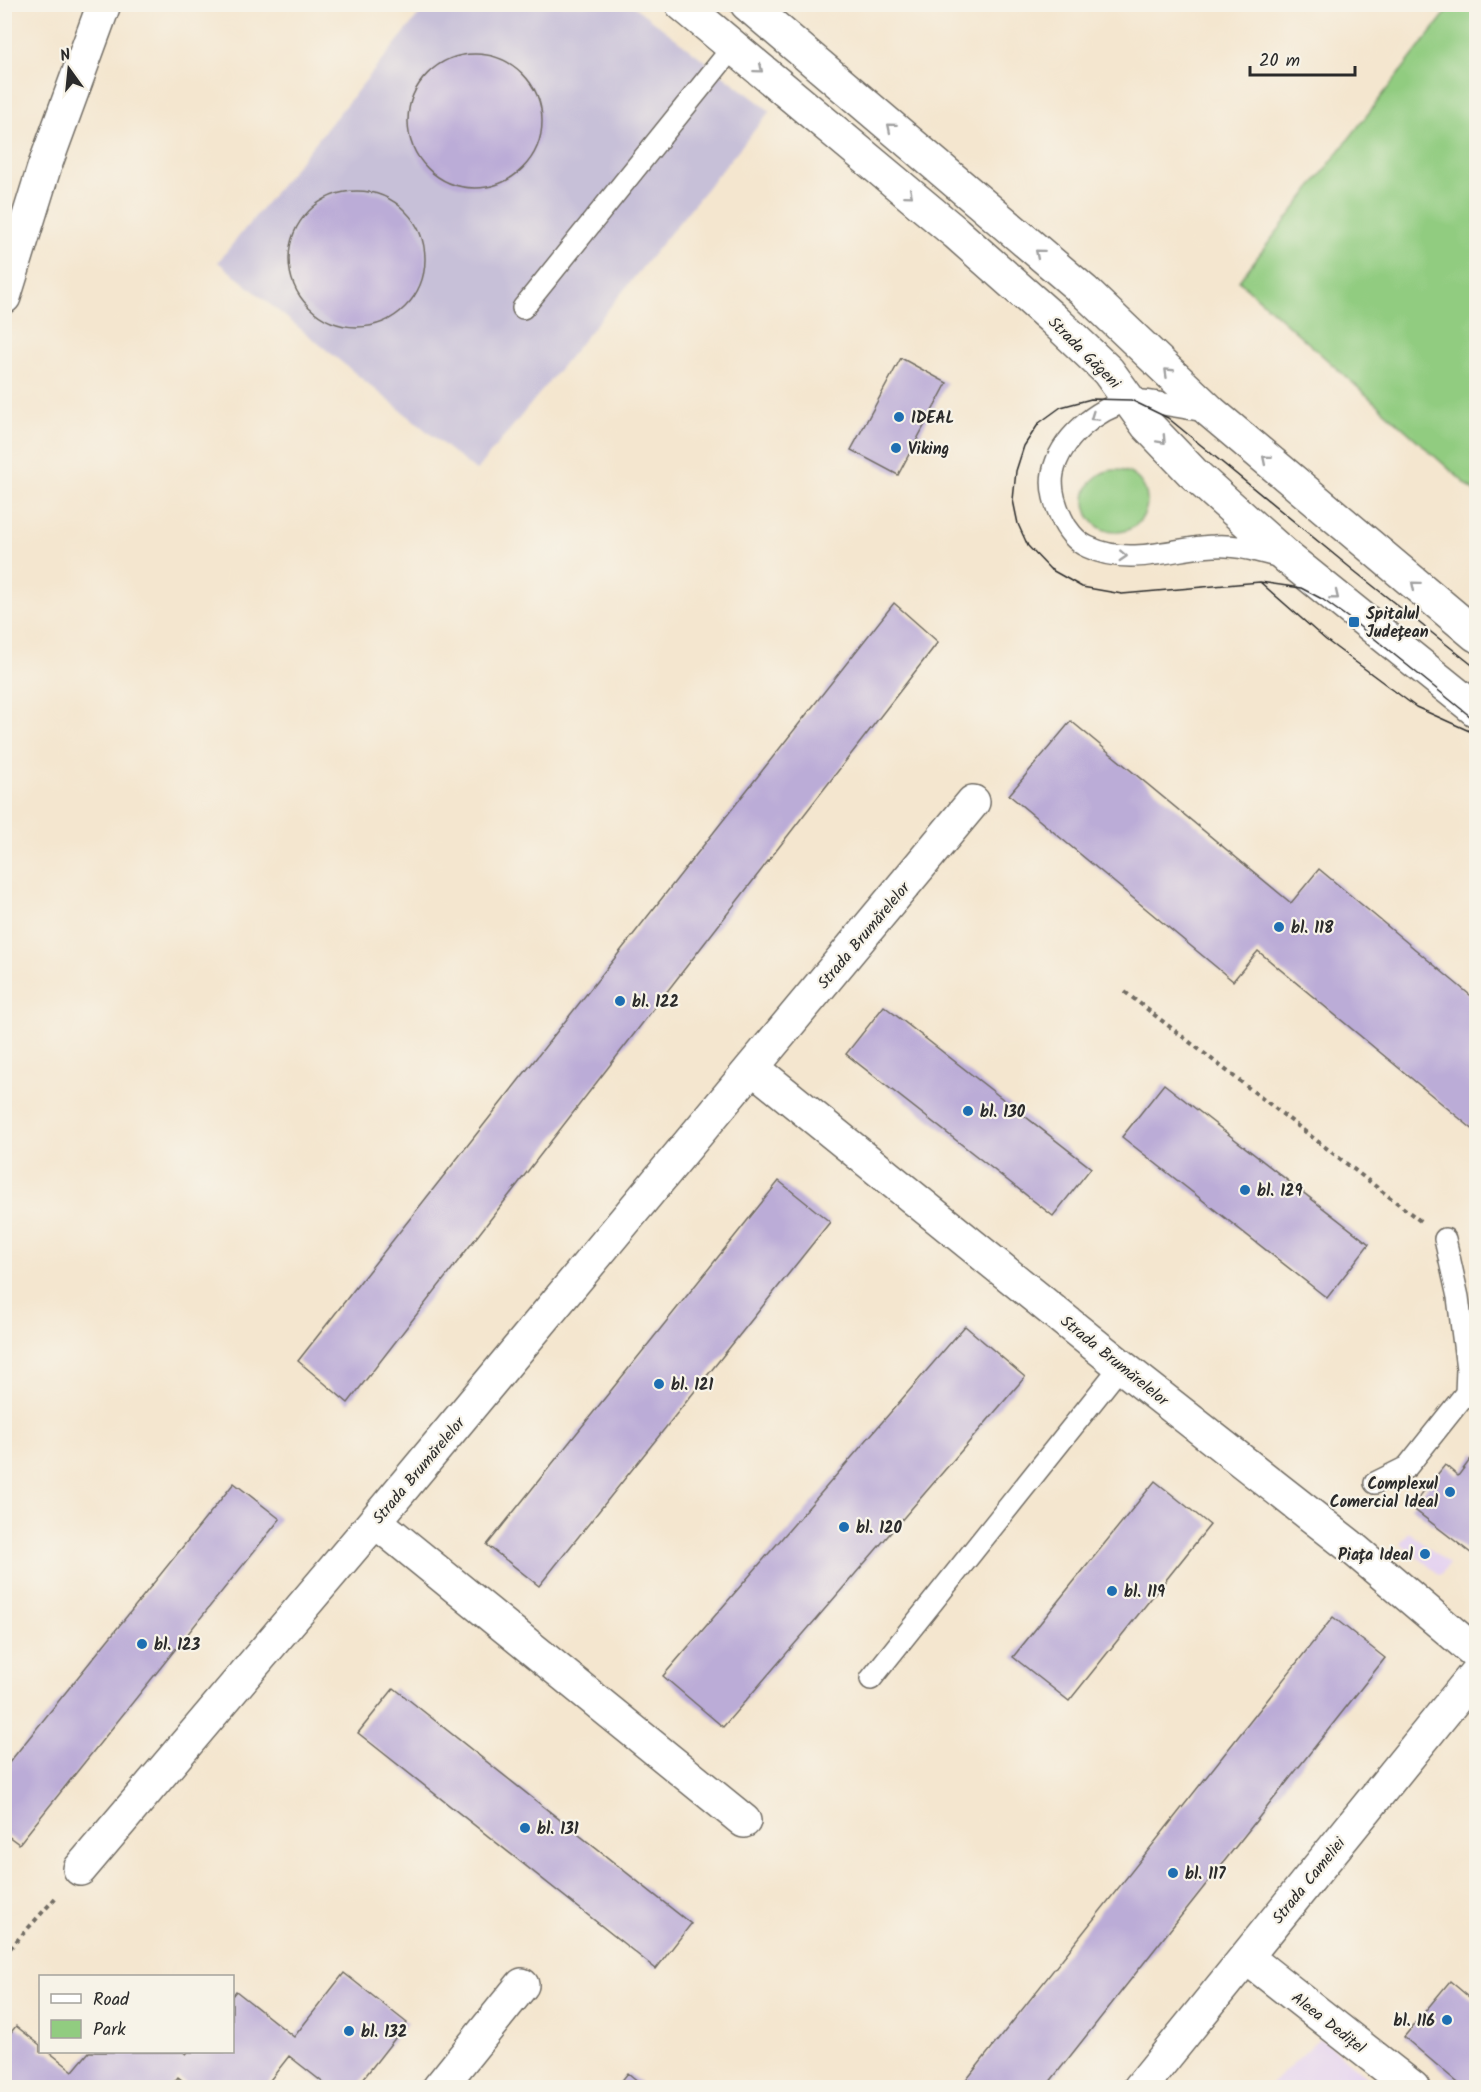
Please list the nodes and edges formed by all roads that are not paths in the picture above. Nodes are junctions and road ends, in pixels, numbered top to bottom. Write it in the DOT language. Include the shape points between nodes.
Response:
graph roads {
  1 [pos="104,4"];
  2 [pos="682,4"];
  3 [pos="747,4"];
  4 [pos="733,47"];
  5 [pos="4,297"];
  6 [pos="523,308"];
  7 [pos="1131,400"];
  8 [pos="1211,412"];
  9 [pos="1289,559"];
  10 [pos="1476,635"];
  11 [pos="1476,710"];
  12 [pos="973,802"];
  13 [pos="753,1068"];
  14 [pos="1445,1239"];
  15 [pos="1121,1366"];
  16 [pos="1375,1483"];
  17 [pos="375,1521"];
  18 [pos="1476,1653"];
  19 [pos="1476,1673"];
  20 [pos="871,1679"];
  21 [pos="744,1821"];
  22 [pos="80,1869"];
  23 [pos="1246,1957"];
  24 [pos="522,1985"];
  25 [pos="439,2088"];
  26 [pos="1140,2088"];
  27 [pos="1413,2088"];
  1 -- 5 [label="street" via="44,168"];
  2 -- 4 [label="street, Strada Găgeni"];
  8 -- 3 [label="street, one-way" via="1084,291"];
  4 -- 6 [label="lane"];
  4 -- 7 [label="street, Strada Găgeni, one-way" via="1053,319 1108,371"];
  7 -- 8 [label="lane"];
  7 -- 9 [label="street, Strada Găgeni, one-way" via="1148,425 1192,472"];
  7 -- 9 [label="lane, one-way" via="1098,413 1079,429 1060,454 1053,474 1054,502 1066,529 1086,547 1116,556 1143,557 1234,546"];
  10 -- 8 [label="street, one-way"];
  9 -- 11 [label="street, Strada Găgeni, one-way"];
  12 -- 13 [label="street, Strada Brumărelelor"];
  13 -- 15 [label="street, Strada Brumărelelor"];
  13 -- 17 [label="street, Strada Brumărelelor"];
  14 -- 16 [label="lane" via="1458,1297 1466,1393 1407,1467"];
  15 -- 18 [label="street, Strada Brumărelelor" via="1350,1546"];
  15 -- 20 [label="lane"];
  17 -- 21 [label="street"];
  17 -- 22 [label="street, Strada Brumărelelor"];
  19 -- 23 [label="street, Strada Cameliei"];
  23 -- 26 [label="street, Strada Cameliei"];
  23 -- 27 [label="street, Aleea Dedițel"];
  24 -- 25 [label="street"];
}
